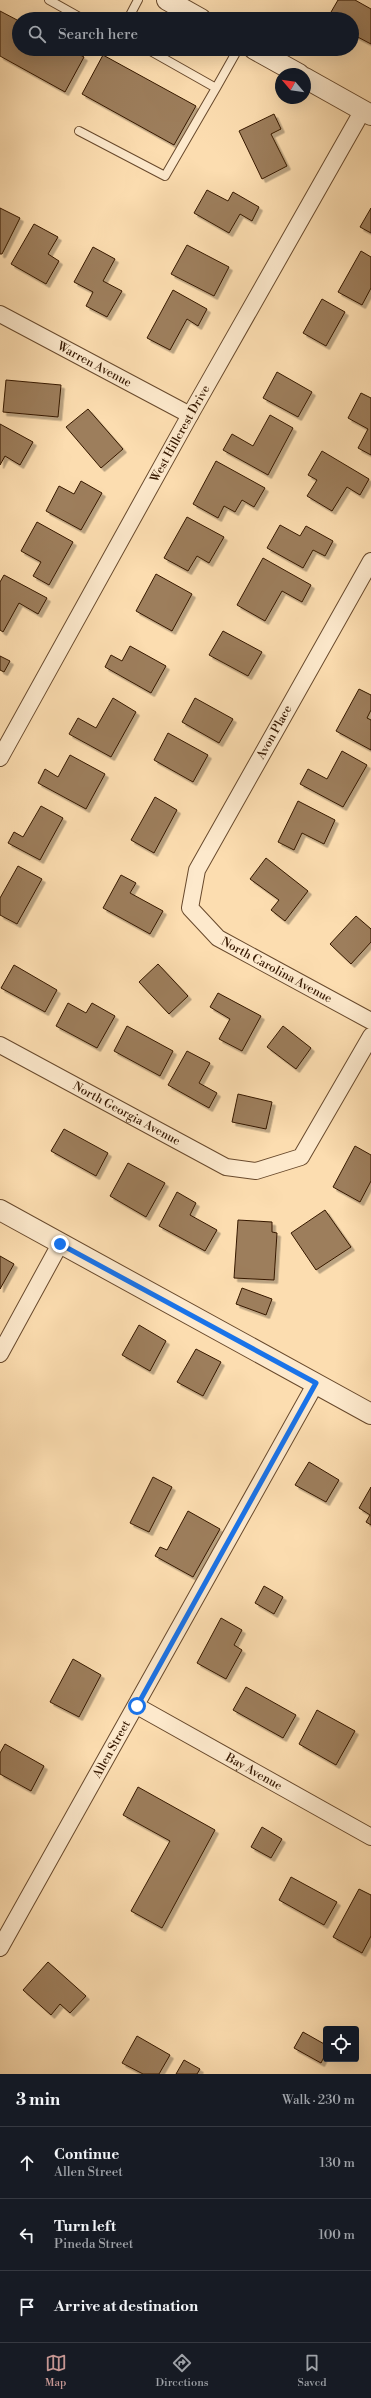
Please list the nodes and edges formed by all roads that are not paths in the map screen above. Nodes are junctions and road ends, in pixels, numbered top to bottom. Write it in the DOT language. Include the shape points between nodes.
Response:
graph roads {
  1 [pos="49,0"];
  2 [pos="138,0"];
  3 [pos="167,0"];
  4 [pos="70,12"];
  5 [pos="132,12"];
  6 [pos="188,12"];
  7 [pos="159,56"];
  8 [pos="234,56"];
  9 [pos="267,56"];
  10 [pos="288,68"];
  11 [pos="311,81"];
  12 [pos="216,88"];
  13 [pos="367,112"];
  14 [pos="80,131"];
  15 [pos="0,314"];
  16 [pos="190,415"];
  17 [pos="371,561"];
  18 [pos="0,758"];
  19 [pos="190,908"];
  20 [pos="371,1021"];
  21 [pos="371,1036"];
  22 [pos="0,1045"];
  23 [pos="0,1210"];
  24 [pos="60,1244"];
  25 [pos="0,1354"];
  26 [pos="316,1383"];
  27 [pos="371,1414"];
  28 [pos="137,1706"];
  29 [pos="371,1836"];
  30 [pos="0,1948"];
  1 -- 4 [label="lane"];
  2 -- 5 [label="lane"];
  3 -- 6 [label="street"];
  7 -- 12 [label="lane"];
  8 -- 12 [label="lane"];
  9 -- 10 [label="street"];
  11 -- 13 [label="street"];
  12 -- 14 [label="lane" via="165,176"];
  13 -- 16 [label="street, West Hillcrest Drive"];
  15 -- 16 [label="street, Warren Avenue"];
  16 -- 18 [label="street, West Hillcrest Drive"];
  17 -- 19 [label="street, Avon Place" via="197,870"];
  19 -- 20 [label="street, North Carolina Avenue" via="218,938"];
  21 -- 22 [label="street, North Georgia Avenue" via="301,1157 256,1171 226,1167"];
  23 -- 24 [label="street"];
  24 -- 25 [label="street"];
  24 -- 26 [label="street"];
  26 -- 27 [label="street"];
  26 -- 28 [label="street, Allen Street"];
  28 -- 29 [label="street, Bay Avenue"];
  28 -- 30 [label="street, Allen Street"];
}
